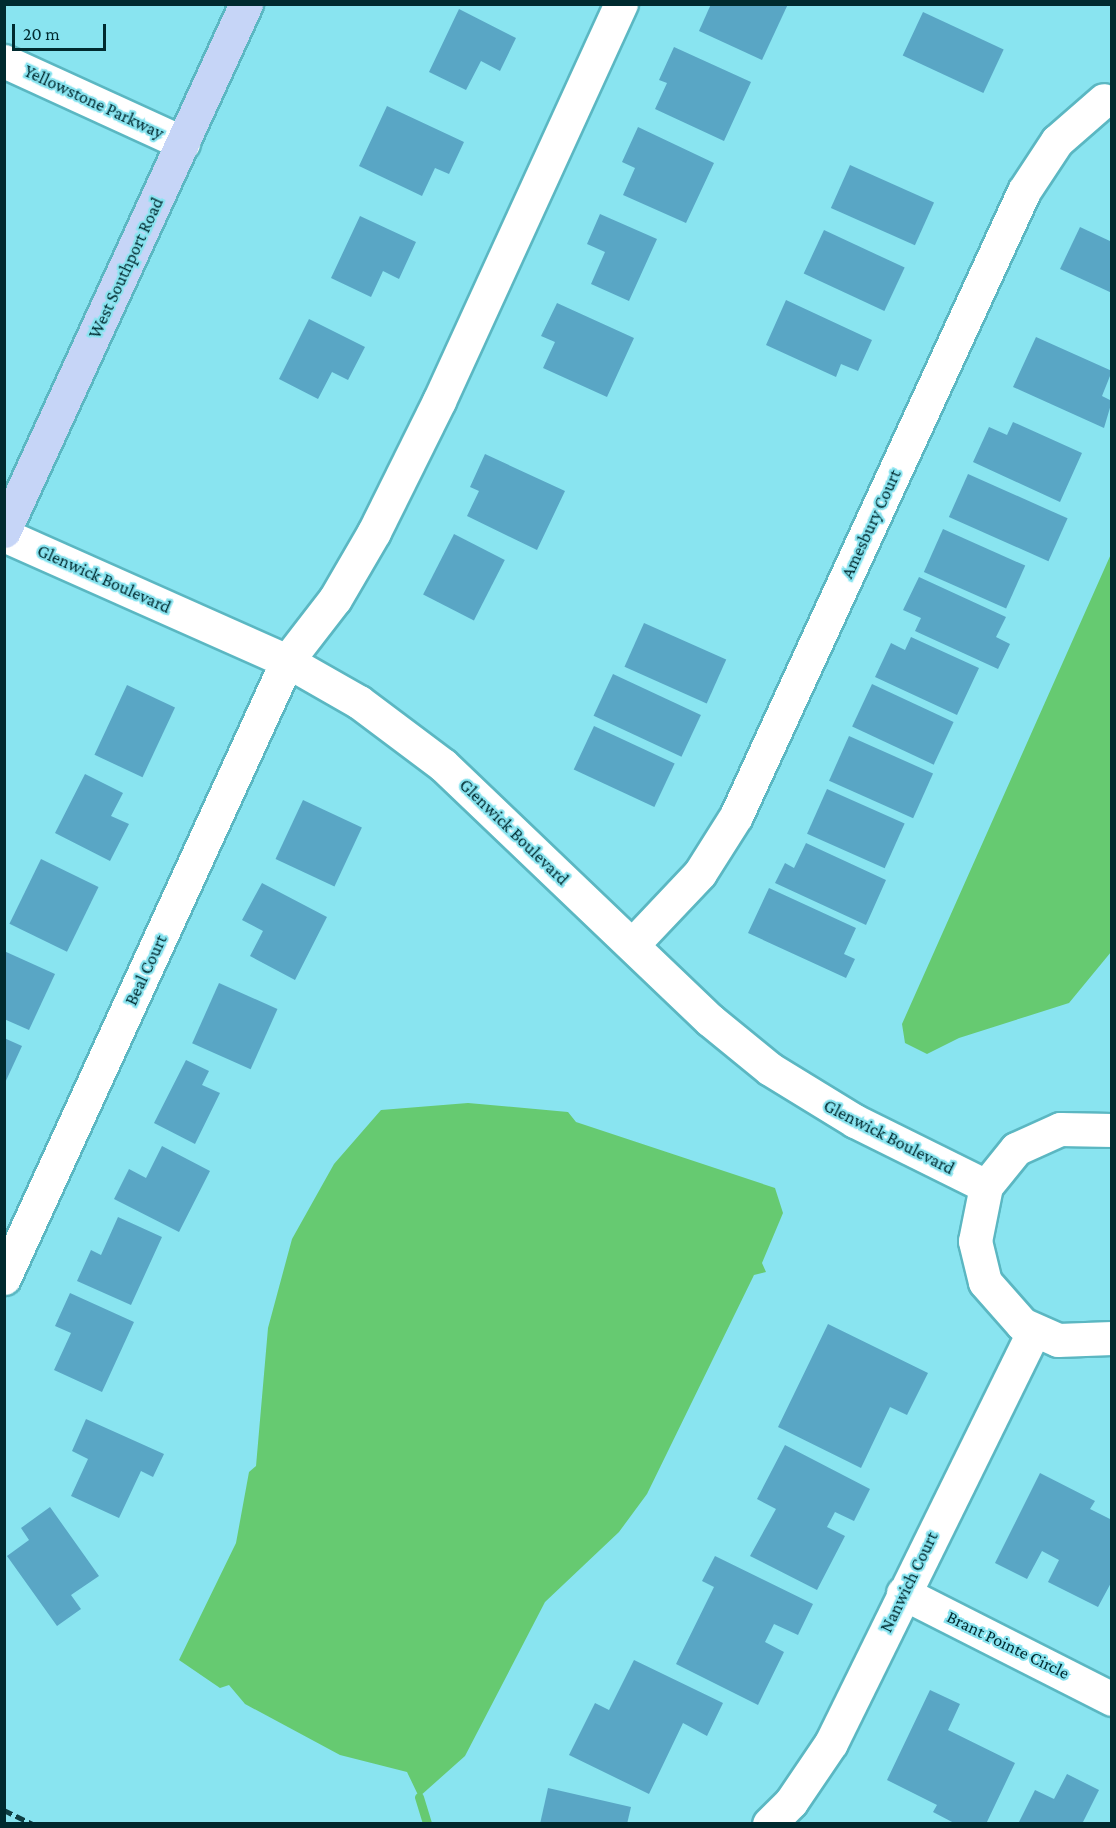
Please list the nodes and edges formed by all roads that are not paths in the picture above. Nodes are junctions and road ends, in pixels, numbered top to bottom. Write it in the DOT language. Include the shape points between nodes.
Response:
graph roads {
  1 [pos="246,4"];
  2 [pos="621,4"];
  3 [pos="4,62"];
  4 [pos="1104,100"];
  5 [pos="183,143"];
  6 [pos="4,533"];
  7 [pos="287,661"];
  8 [pos="632,945"];
  9 [pos="1112,1130"];
  10 [pos="986,1186"];
  11 [pos="4,1278"];
  12 [pos="1034,1331"];
  13 [pos="1112,1338"];
  14 [pos="903,1593"];
  15 [pos="1112,1699"];
  16 [pos="769,1824"];
  1 -- 5 [label="main road, West Southport Road"];
  2 -- 7 [label="street, Beal Court" via="374,532 335,599"];
  3 -- 5 [label="street, Yellowstone Parkway"];
  4 -- 8 [label="street, Amesbury Court" via="1057,141 1024,191 736,816 699,873"];
  5 -- 6 [label="main road, West Southport Road"];
  6 -- 7 [label="street, Glenwick Boulevard"];
  7 -- 8 [label="street, Glenwick Boulevard" via="359,702 426,751"];
  7 -- 11 [label="street, Beal Court"];
  8 -- 10 [label="street, Glenwick Boulevard" via="770,1069 855,1121"];
  9 -- 10 [label="street" via="1072,1127 1037,1136 1007,1157"];
  10 -- 12 [label="street" via="975,1227 980,1269 1001,1305"];
  12 -- 13 [label="street" via="1071,1341"];
  12 -- 14 [label="street, Nanwich Court"];
  14 -- 15 [label="street, Brant Pointe Circle"];
  14 -- 16 [label="street, Nanwich Court" via="831,1743"];
}
